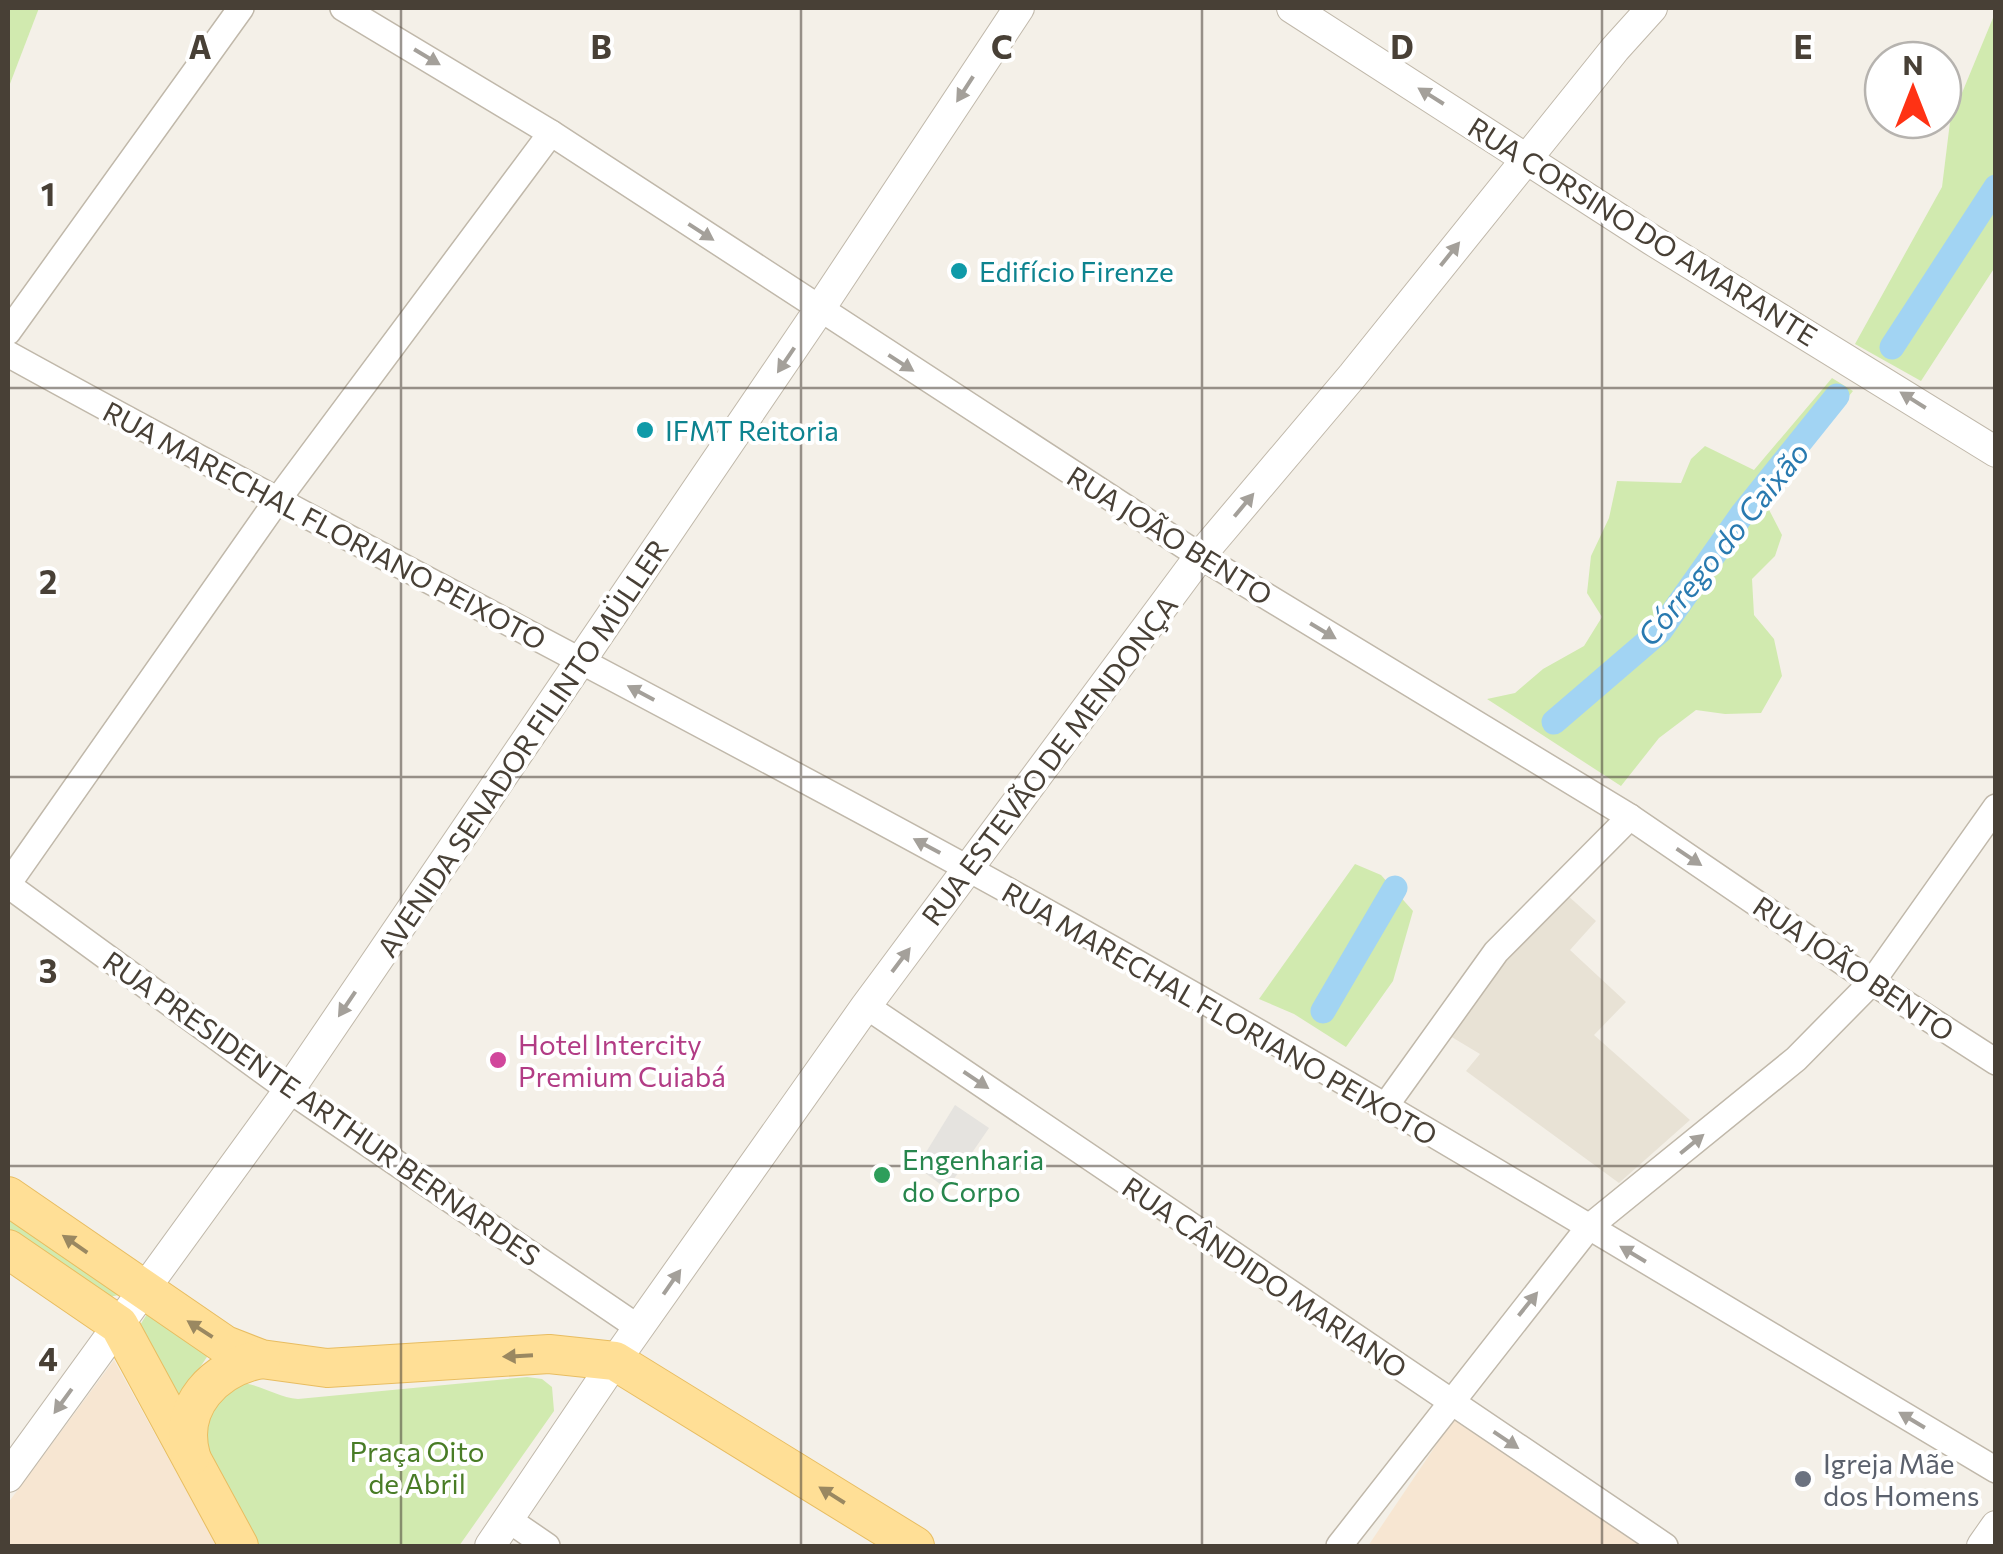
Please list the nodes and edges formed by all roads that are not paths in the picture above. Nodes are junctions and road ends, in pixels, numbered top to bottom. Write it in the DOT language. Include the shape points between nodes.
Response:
graph roads {
  1 [pos="241,8"];
  2 [pos="344,8"];
  3 [pos="1019,8"];
  4 [pos="1292,8"];
  5 [pos="1652,8"];
  6 [pos="382,17"];
  7 [pos="552,133"];
  8 [pos="1528,157"];
  9 [pos="819,310"];
  10 [pos="8,332"];
  11 [pos="8,354"];
  12 [pos="1996,452"];
  13 [pos="276,502"];
  14 [pos="1200,556"];
  15 [pos="581,661"];
  16 [pos="1996,807"];
  17 [pos="1630,817"];
  18 [pos="968,868"];
  19 [pos="8,884"];
  20 [pos="1872,982"];
  21 [pos="866,1006"];
  22 [pos="1996,1062"];
  23 [pos="289,1090"];
  24 [pos="1384,1108"];
  25 [pos="8,1196"];
  26 [pos="1589,1227"];
  27 [pos="8,1249"];
  28 [pos="143,1292"];
  29 [pos="120,1325"];
  30 [pos="639,1328"];
  31 [pos="262,1359"];
  32 [pos="615,1361"];
  33 [pos="1449,1403"];
  34 [pos="193,1463"];
  35 [pos="1996,1470"];
  36 [pos="8,1477"];
  37 [pos="509,1520"];
  38 [pos="1996,1526"];
  39 [pos="239,1546"];
  40 [pos="490,1546"];
  41 [pos="547,1546"];
  42 [pos="914,1546"];
  43 [pos="1339,1546"];
  44 [pos="1666,1546"];
  45 [pos="1982,1546"];
  1 -- 10 [label="street"];
  2 -- 6 [label="street, RUA JOÃO BENTO"];
  3 -- 9 [label="street, AVENIDA SENADOR FILINTO MÜLLER, one-way"];
  8 -- 4 [label="street, RUA CORSINO DO AMARANTE, one-way"];
  5 -- 8 [label="street, RUA ESTEVÃO DE MENDONÇA"];
  6 -- 7 [label="street, RUA JOÃO BENTO, one-way"];
  7 -- 9 [label="street, RUA JOÃO BENTO, one-way"];
  7 -- 13 [label="street"];
  12 -- 8 [label="street, RUA CORSINO DO AMARANTE, one-way"];
  14 -- 8 [label="street, RUA ESTEVÃO DE MENDONÇA, one-way"];
  9 -- 14 [label="street, RUA JOÃO BENTO, one-way"];
  9 -- 15 [label="street, AVENIDA SENADOR FILINTO MÜLLER, one-way"];
  11 -- 13 [label="street, RUA MARECHAL FLORIANO PEIXOTO"];
  13 -- 15 [label="street, RUA MARECHAL FLORIANO PEIXOTO"];
  13 -- 19 [label="street"];
  14 -- 17 [label="street, RUA JOÃO BENTO, one-way"];
  14 -- 18 [label="street, RUA ESTEVÃO DE MENDONÇA"];
  18 -- 15 [label="street, RUA MARECHAL FLORIANO PEIXOTO, one-way"];
  15 -- 23 [label="street, AVENIDA SENADOR FILINTO MÜLLER, one-way"];
  16 -- 20 [label="street"];
  17 -- 20 [label="street, RUA JOÃO BENTO, one-way"];
  17 -- 24 [label="street" via="1496,952"];
  21 -- 18 [label="street, RUA ESTEVÃO DE MENDONÇA, one-way"];
  18 -- 24 [label="street, RUA MARECHAL FLORIANO PEIXOTO"];
  19 -- 23 [label="street, RUA PRESIDENTE ARTHUR BERNARDES"];
  20 -- 22 [label="street, RUA JOÃO BENTO"];
  26 -- 20 [label="street, one-way" via="1796,1059"];
  30 -- 21 [label="street, RUA ESTEVÃO DE MENDONÇA, one-way"];
  21 -- 33 [label="street, RUA CÂNDIDO MARIANO, one-way"];
  23 -- 28 [label="street, AVENIDA SENADOR FILINTO MÜLLER"];
  23 -- 30 [label="street, RUA PRESIDENTE ARTHUR BERNARDES"];
  24 -- 26 [label="street, RUA MARECHAL FLORIANO PEIXOTO"];
  28 -- 25 [label="main road, one-way"];
  33 -- 26 [label="street, one-way"];
  35 -- 26 [label="street, RUA MARECHAL FLORIANO PEIXOTO, one-way"];
  27 -- 29 [label="main road"];
  28 -- 29 [label="street, AVENIDA SENADOR FILINTO MÜLLER"];
  31 -- 28 [label="main road, one-way" via="225,1345"];
  29 -- 34 [label="main road"];
  29 -- 36 [label="street, AVENIDA SENADOR FILINTO MÜLLER, one-way"];
  30 -- 32 [label="street, RUA ESTEVÃO DE MENDONÇA"];
  32 -- 31 [label="main road, one-way" via="549,1354 327,1368"];
  31 -- 34 [label="main road" via="221,1373 192,1411 186,1434"];
  32 -- 37 [label="street, RUA ESTEVÃO DE MENDONÇA"];
  42 -- 32 [label="main road, one-way"];
  33 -- 43 [label="street"];
  33 -- 44 [label="street, RUA CÂNDIDO MARIANO, one-way"];
  34 -- 39 [label="main road"];
  37 -- 40 [label="street, RUA ESTEVÃO DE MENDONÇA"];
  37 -- 41 [label="street"];
  38 -- 45 [label="street"];
}
